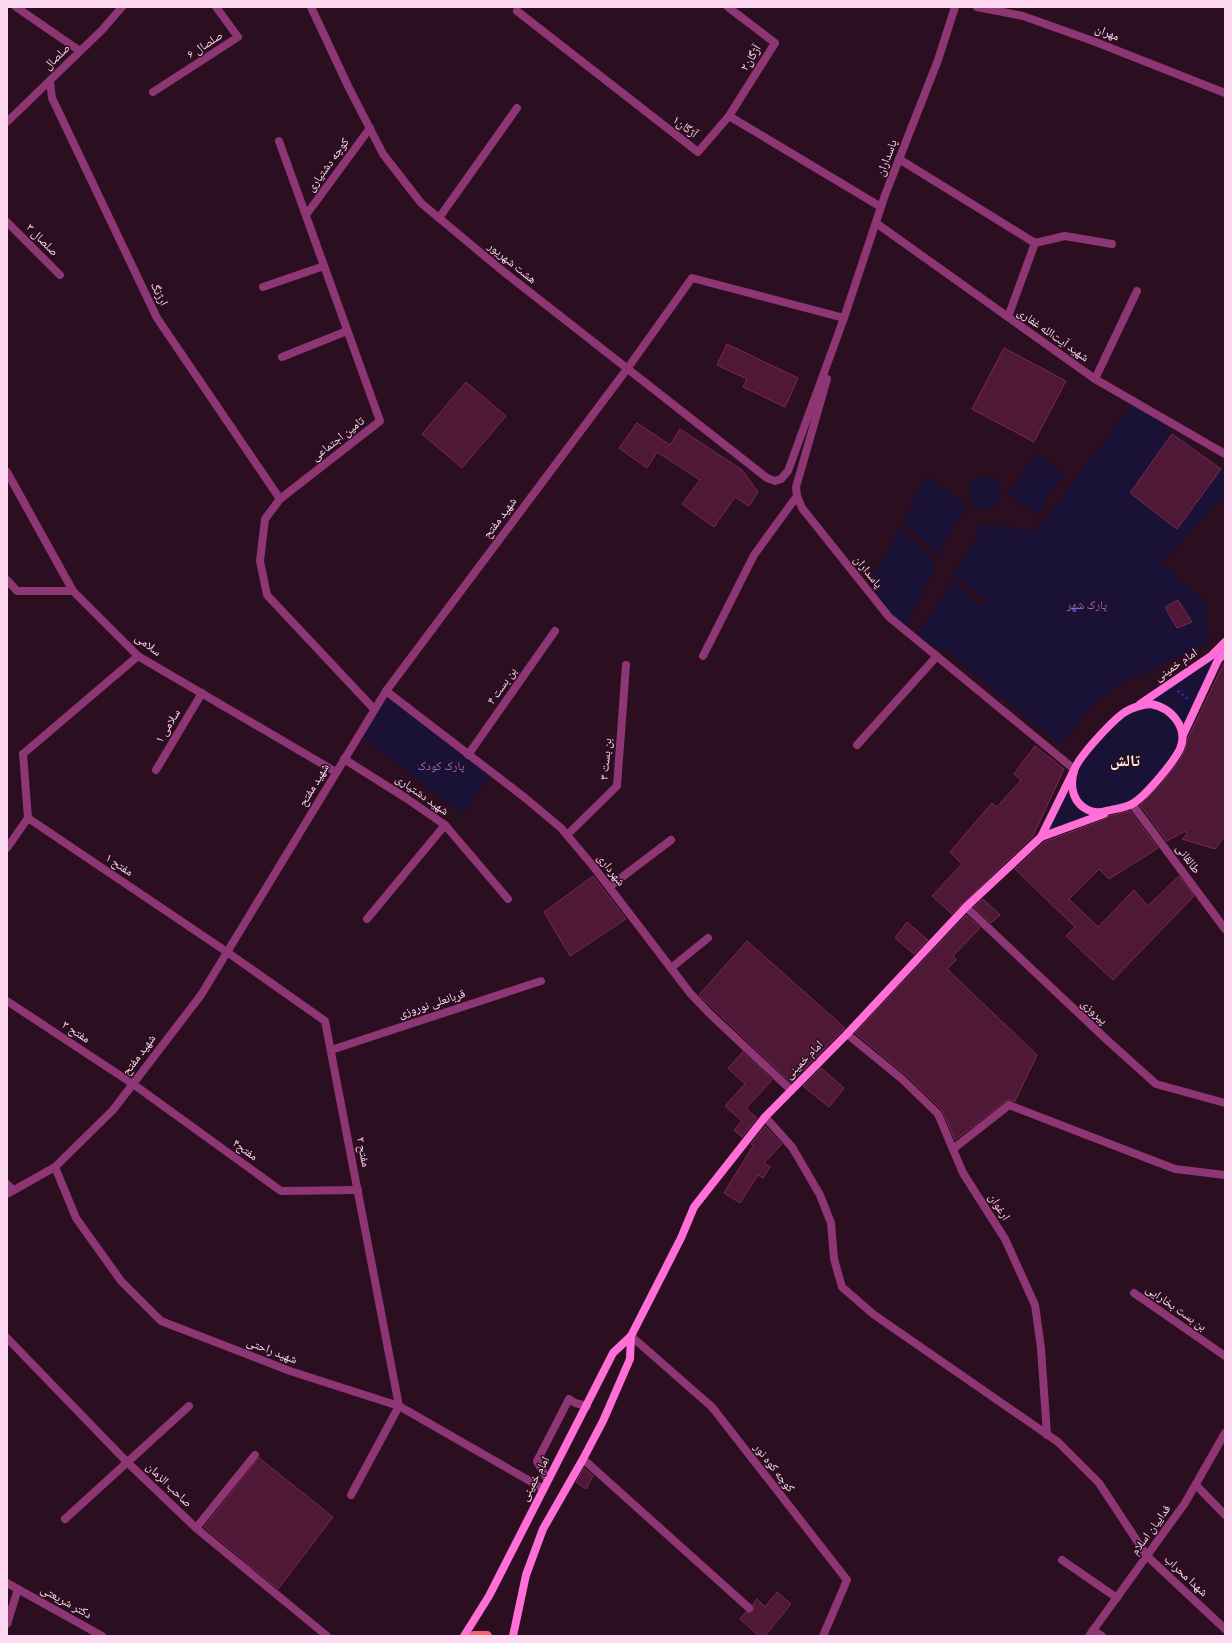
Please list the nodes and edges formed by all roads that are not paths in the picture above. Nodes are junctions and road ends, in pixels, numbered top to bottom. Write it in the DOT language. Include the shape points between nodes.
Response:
graph roads {
  1 [pos="16,7"];
  2 [pos="122,7"];
  3 [pos="216,7"];
  4 [pos="312,7"];
  5 [pos="728,7"];
  6 [pos="955,7"];
  7 [pos="977,7"];
  8 [pos="518,11"];
  9 [pos="80,52"];
  10 [pos="50,80"];
  11 [pos="153,92"];
  12 [pos="1225,93"];
  13 [pos="517,108"];
  14 [pos="729,116"];
  15 [pos="7,122"];
  16 [pos="370,128"];
  17 [pos="279,141"];
  18 [pos="899,159"];
  19 [pos="881,207"];
  20 [pos="306,215"];
  21 [pos="440,218"];
  22 [pos="7,222"];
  23 [pos="876,223"];
  24 [pos="1035,243"];
  25 [pos="1112,244"];
  26 [pos="324,266"];
  27 [pos="60,276"];
  28 [pos="263,287"];
  29 [pos="1137,291"];
  30 [pos="1008,317"];
  31 [pos="844,318"];
  32 [pos="347,331"];
  33 [pos="282,357"];
  34 [pos="627,369"];
  35 [pos="1095,379"];
  36 [pos="1225,454"];
  37 [pos="7,472"];
  38 [pos="767,478"];
  39 [pos="797,496"];
  40 [pos="280,499"];
  41 [pos="7,580"];
  42 [pos="74,591"];
  43 [pos="555,631"];
  44 [pos="1225,642"];
  45 [pos="1225,653"];
  46 [pos="138,656"];
  47 [pos="703,656"];
  48 [pos="937,656"];
  49 [pos="626,665"];
  50 [pos="386,691"];
  51 [pos="202,693"];
  52 [pos="1139,705"];
  53 [pos="374,709"];
  54 [pos="1183,736"];
  55 [pos="857,744"];
  56 [pos="468,755"];
  57 [pos="344,759"];
  58 [pos="156,770"];
  59 [pos="1074,770"];
  60 [pos="336,772"];
  61 [pos="1132,804"];
  62 [pos="28,818"];
  63 [pos="444,825"];
  64 [pos="567,835"];
  65 [pos="1041,837"];
  66 [pos="671,840"];
  67 [pos="7,848"];
  68 [pos="608,887"];
  69 [pos="508,899"];
  70 [pos="966,907"];
  71 [pos="367,919"];
  72 [pos="1225,925"];
  73 [pos="1225,929"];
  74 [pos="708,938"];
  75 [pos="227,952"];
  76 [pos="671,968"];
  77 [pos="541,981"];
  78 [pos="7,1001"];
  79 [pos="847,1034"];
  80 [pos="330,1050"];
  81 [pos="133,1084"];
  82 [pos="791,1090"];
  83 [pos="1225,1103"];
  84 [pos="765,1117"];
  85 [pos="953,1149"];
  86 [pos="55,1167"];
  87 [pos="1225,1174"];
  88 [pos="9,1189"];
  89 [pos="358,1190"];
  90 [pos="1134,1293"];
  91 [pos="631,1336"];
  92 [pos="7,1338"];
  93 [pos="1225,1356"];
  94 [pos="189,1406"];
  95 [pos="399,1406"];
  96 [pos="587,1406"];
  97 [pos="1225,1433"];
  98 [pos="1047,1435"];
  99 [pos="255,1455"];
  100 [pos="583,1459"];
  101 [pos="127,1462"];
  102 [pos="547,1479"];
  103 [pos="1196,1485"];
  104 [pos="542,1488"];
  105 [pos="351,1495"];
  106 [pos="1225,1515"];
  107 [pos="66,1518"];
  108 [pos="196,1528"];
  109 [pos="1147,1556"];
  110 [pos="1062,1560"];
  111 [pos="7,1583"];
  112 [pos="18,1589"];
  113 [pos="1117,1598"];
  114 [pos="748,1608"];
  115 [pos="7,1624"];
  116 [pos="1225,1629"];
  117 [pos="1091,1633"];
  118 [pos="102,1636"];
  119 [pos="327,1636"];
  120 [pos="464,1636"];
  121 [pos="474,1636"];
  122 [pos="487,1636"];
  123 [pos="513,1636"];
  124 [pos="823,1636"];
  125 [pos="1102,1636"];
  1 -- 9 [label="street"];
  2 -- 9 [label="street, صلصال"];
  3 -- 11 [label="street, صلصال ۶" via="238,37"];
  4 -- 16 [label="street, هشت شهریور"];
  5 -- 14 [label="street, ۲آژگان" via="775,43"];
  6 -- 18 [label="street, پاسداران" via="938,60"];
  7 -- 12 [label="street, مهران" via="1023,16"];
  8 -- 14 [label="street, ۱آژگان" via="698,152"];
  9 -- 10 [label="street, صلصال"];
  10 -- 15 [label="street, صلصال"];
  10 -- 40 [label="street, ارژنگ" via="52,98 157,318"];
  13 -- 21 [label="street"];
  14 -- 19 [label="street"];
  16 -- 20 [label="street, کوچه دشتیاری"];
  16 -- 21 [label="street, هشت شهریور" via="383,154 421,203"];
  17 -- 20 [label="street, تامین اجتماعی"];
  18 -- 19 [label="street, پاسداران"];
  18 -- 24 [label="street"];
  19 -- 23 [label="street, پاسداران"];
  20 -- 26 [label="street, تامین اجتماعی"];
  21 -- 34 [label="street, هشت شهریور"];
  22 -- 27 [label="street, صلصال ۳"];
  23 -- 30 [label="street, شهید آیت‌الله غفاری"];
  23 -- 31 [label="street, پاسداران"];
  24 -- 25 [label="street" via="1065,236"];
  24 -- 30 [label="street"];
  26 -- 28 [label="street"];
  26 -- 32 [label="street, تامین اجتماعی"];
  29 -- 35 [label="street"];
  30 -- 35 [label="street, شهید آیت‌الله غفاری"];
  31 -- 34 [label="street, شهید مفتح" via="692,278"];
  31 -- 38 [label="street, پاسداران" via="788,471 781,479"];
  31 -- 39 [label="street, پاسداران" via="796,487"];
  32 -- 33 [label="street"];
  32 -- 40 [label="street, تامین اجتماعی" via="380,421"];
  34 -- 38 [label="street, هشت شهریور"];
  34 -- 50 [label="street, شهید مفتح"];
  35 -- 36 [label="street, شهید آیت‌الله غفاری"];
  37 -- 42 [label="street, سلامی"];
  39 -- 47 [label="street" via="754,555"];
  39 -- 48 [label="street, پاسداران" via="811,521 889,617"];
  40 -- 53 [label="street, تامین اجتماعی" via="265,519 260,561 267,595"];
  41 -- 42 [label="street" via="17,592"];
  42 -- 46 [label="street, سلامی"];
  43 -- 56 [label="street, بن بست ۴"];
  44 -- 52 [label="main road, امام خمینی" via="1211,656"];
  45 -- 54 [label="main road, امام خمینی" via="1218,660"];
  46 -- 51 [label="street, سلامی"];
  46 -- 62 [label="street" via="23,754"];
  48 -- 55 [label="street"];
  48 -- 59 [label="street, پاسداران"];
  49 -- 64 [label="street, بن بست ۳" via="617,786"];
  50 -- 53 [label="street, شهید مفتح"];
  50 -- 56 [label="street, شهرداری"];
  51 -- 58 [label="street, سلامی ۱"];
  51 -- 60 [label="street, سلامی"];
  52 -- 54 [label="main road" via="1160,705 1168,710 1180,725"];
  52 -- 59 [label="main road" via="1111,723"];
  53 -- 57 [label="street, شهید مفتح"];
  54 -- 61 [label="main road" via="1180,750 1151,787"];
  56 -- 64 [label="street, شهرداری" via="524,797"];
  57 -- 60 [label="street, شهید مفتح"];
  57 -- 63 [label="street, شهید دشتیاری"];
  59 -- 61 [label="main road" via="1071,784 1075,798 1090,812 1101,813"];
  59 -- 65 [label="main road, امام خمینی"];
  60 -- 75 [label="street, شهید مفتح"];
  61 -- 65 [label="main road, امام خمینی"];
  61 -- 72 [label="street, طالقانی"];
  61 -- 73 [label="street, طالقانی"];
  62 -- 67 [label="street"];
  62 -- 75 [label="street, مفتح ۱"];
  63 -- 69 [label="street, شهید دشتیاری"];
  63 -- 71 [label="street"];
  64 -- 68 [label="street, شهرداری"];
  65 -- 70 [label="main road, امام خمینی"];
  66 -- 68 [label="street"];
  68 -- 76 [label="street, شهرداری"];
  70 -- 79 [label="main road, امام خمینی"];
  70 -- 83 [label="street, پیروزی" via="1156,1084"];
  74 -- 76 [label="street"];
  75 -- 80 [label="street, مفتح ۲" via="325,1021"];
  75 -- 81 [label="street, شهید مفتح" via="201,996"];
  76 -- 82 [label="street, شهرداری" via="709,1013"];
  77 -- 80 [label="street, قربانعلی نوروزی"];
  78 -- 81 [label="street, مفتح ۳"];
  79 -- 82 [label="main road, امام خمینی"];
  79 -- 85 [label="street, ارغوان" via="902,1079 938,1114"];
  80 -- 89 [label="street, مفتح ۲"];
  81 -- 86 [label="street, شهید مفتح" via="113,1110"];
  81 -- 89 [label="street, مفتح۴" via="282,1191"];
  82 -- 84 [label="main road, امام خمینی"];
  84 -- 91 [label="main road, امام خمینی" via="694,1207"];
  84 -- 98 [label="street, شهدا محراب" via="792,1147 820,1194 831,1223 834,1259 842,1287 873,1314"];
  85 -- 87 [label="street" via="1008,1105 1175,1169"];
  85 -- 98 [label="street, ارغوان" via="963,1172 1006,1240 1034,1305 1041,1348"];
  86 -- 88 [label="street, شهید مفتح"];
  86 -- 95 [label="street, شهید راحتی" via="76,1218 121,1281 161,1321 290,1371"];
  89 -- 95 [label="street, مفتح ۲"];
  90 -- 93 [label="street, بن بست بخارایی"];
  91 -- 96 [label="main road, امام خمینی" via="613,1353"];
  91 -- 100 [label="main road, امام خمینی" via="630,1359"];
  91 -- 124 [label="street, کوچه کوه نور" via="712,1407 847,1580"];
  92 -- 101 [label="street, صاحب الزمان"];
  94 -- 101 [label="street"];
  95 -- 104 [label="street, شهید راحتی"];
  95 -- 105 [label="street"];
  96 -- 102 [label="main road, امام خمینی"];
  96 -- 102 [label="street" via="569,1399 536,1461"];
  97 -- 103 [label="street, فداییان اسلام"];
  98 -- 109 [label="street, شهدا محراب" via="1058,1442 1099,1483"];
  99 -- 108 [label="street"];
  100 -- 114 [label="street"];
  100 -- 123 [label="main road, امام خمینی" via="543,1529 526,1575"];
  101 -- 107 [label="street"];
  101 -- 108 [label="street, صاحب الزمان"];
  102 -- 104 [label="main road, امام خمینی"];
  103 -- 106 [label="street"];
  103 -- 109 [label="street, فداییان اسلام"];
  104 -- 120 [label="main road, امام خمینی" via="488,1596"];
  108 -- 119 [label="street, صاحب الزمان"];
  109 -- 113 [label="street, فداییان اسلام"];
  109 -- 116 [label="street, شهدا محراب"];
  110 -- 113 [label="street"];
  111 -- 112 [label="street, دکتر شریعتی"];
  112 -- 115 [label="street"];
  112 -- 118 [label="street, دکتر شریعتی"];
  113 -- 117 [label="street, فداییان اسلام"];
  117 -- 125 [label="street"];
  121 -- 122 [label="main road"];
}
